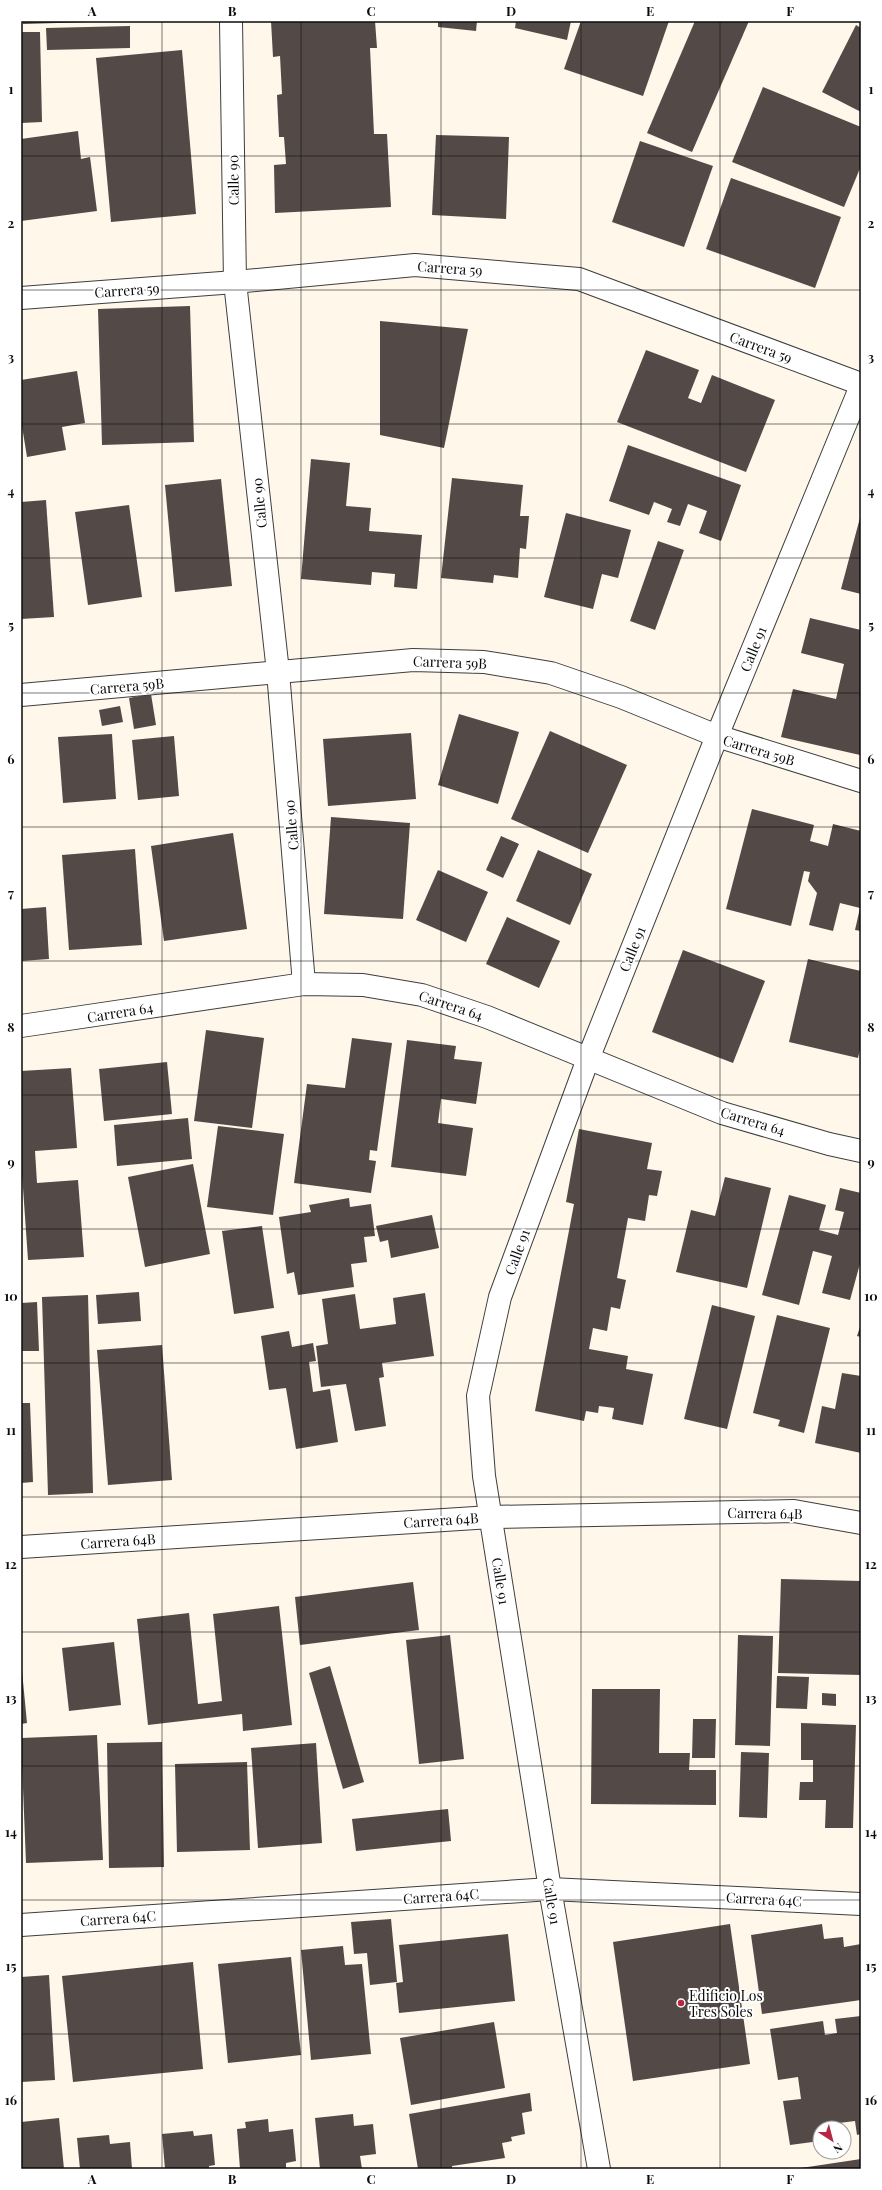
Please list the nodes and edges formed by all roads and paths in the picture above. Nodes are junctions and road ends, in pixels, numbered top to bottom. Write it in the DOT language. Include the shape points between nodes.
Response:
graph roads {
  1 [pos="231,21"];
  2 [pos="235,282"];
  3 [pos="21,298"];
  4 [pos="861,385"];
  5 [pos="278,672"];
  6 [pos="21,695"];
  7 [pos="717,736"];
  8 [pos="861,781"];
  9 [pos="304,984"];
  10 [pos="21,1026"];
  11 [pos="588,1060"];
  12 [pos="861,1151"];
  13 [pos="491,1517"];
  14 [pos="861,1523"];
  15 [pos="21,1547"];
  16 [pos="550,1889"];
  17 [pos="861,1904"];
  18 [pos="21,1925"];
  19 [pos="598,2169"];
  1 -- 2 [label="street, Calle 90"];
  2 -- 3 [label="street, Carrera 59"];
  2 -- 4 [label="street, Carrera 59" via="415,265 579,279"];
  2 -- 5 [label="street, Calle 90"];
  4 -- 7 [label="street, Calle 91"];
  5 -- 6 [label="street, Carrera 59B"];
  5 -- 7 [label="street, Carrera 59B" via="413,660 484,662 551,673 621,697"];
  5 -- 9 [label="street, Calle 90"];
  7 -- 8 [label="street, Carrera 59B"];
  7 -- 11 [label="street, Calle 91"];
  9 -- 10 [label="street, Carrera 64"];
  9 -- 11 [label="street, Carrera 64" via="363,985 422,994 487,1017"];
  11 -- 12 [label="street, Carrera 64" via="722,1113"];
  11 -- 13 [label="street, Calle 91" via="500,1297 478,1396 484,1476"];
  13 -- 14 [label="street, Carrera 64B" via="794,1511"];
  13 -- 15 [label="street, Carrera 64B"];
  13 -- 16 [label="street, Calle 91"];
  16 -- 17 [label="street, Carrera 64C"];
  16 -- 18 [label="street, Carrera 64C"];
  16 -- 19 [label="street, Calle 91"];
}
